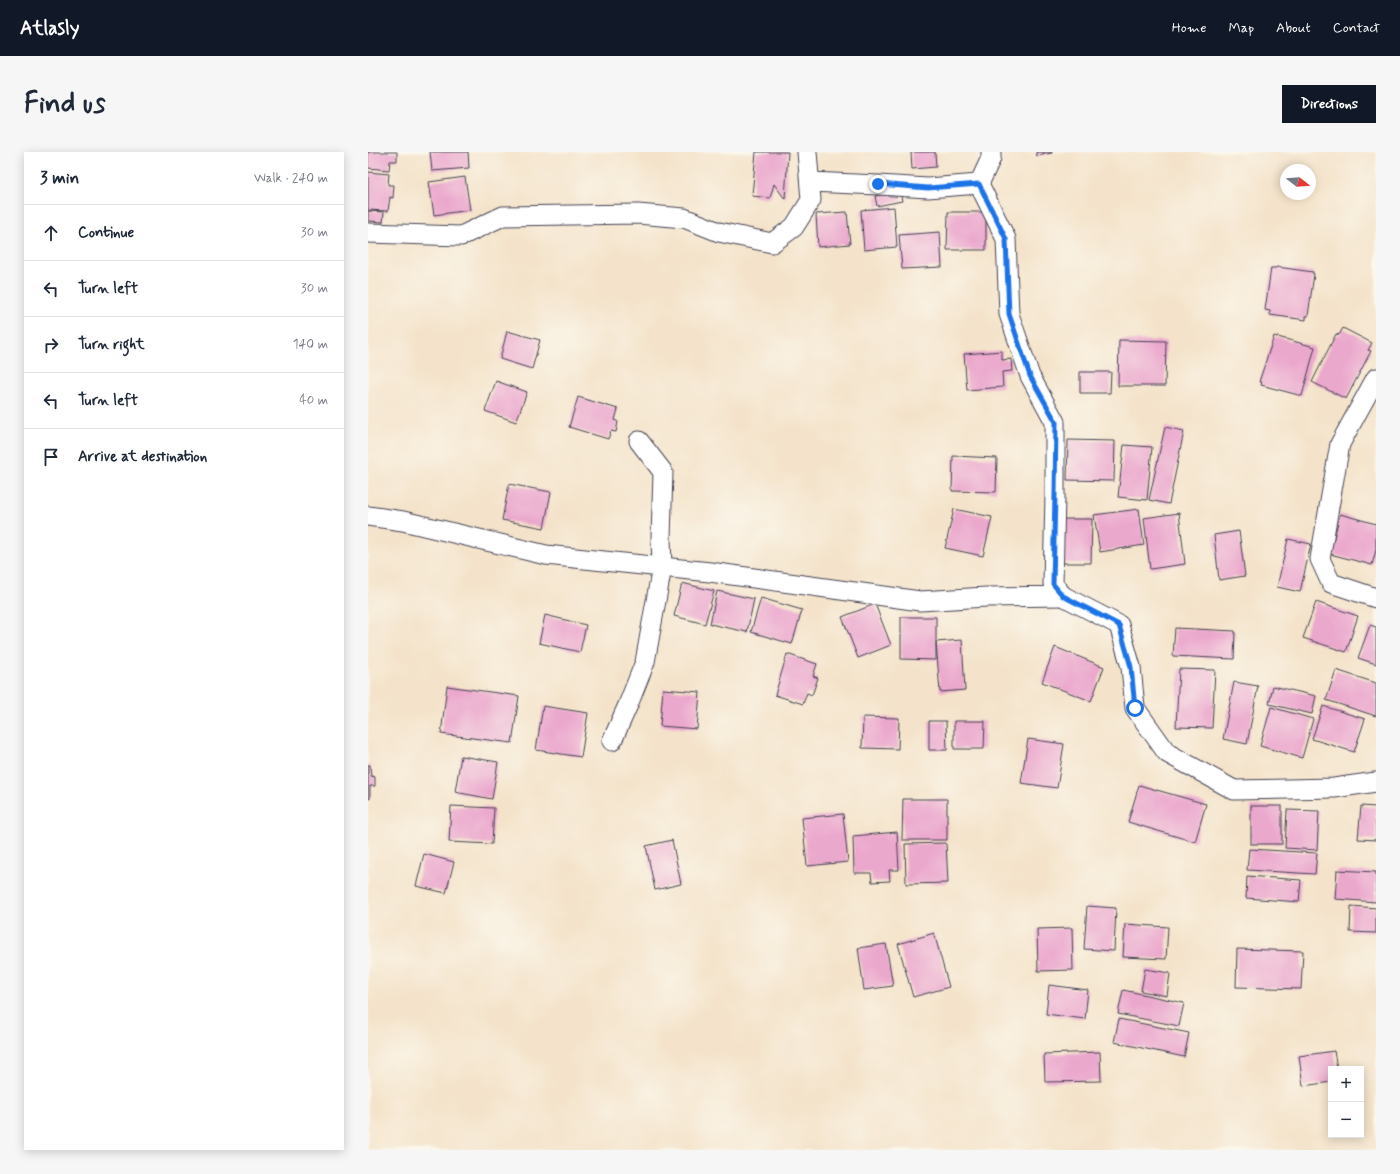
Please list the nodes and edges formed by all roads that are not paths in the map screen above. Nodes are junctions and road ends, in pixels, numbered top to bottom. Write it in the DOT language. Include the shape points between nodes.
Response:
graph roads {
  1 [pos="807,152"];
  2 [pos="991,152"];
  3 [pos="810,182"];
  4 [pos="979,184"];
  5 [pos="368,233"];
  6 [pos="1376,378"];
  7 [pos="639,441"];
  8 [pos="368,516"];
  9 [pos="662,567"];
  10 [pos="1063,596"];
  11 [pos="1376,598"];
  12 [pos="612,741"];
  13 [pos="1376,782"];
  1 -- 3 [label="street"];
  2 -- 4 [label="street" via="991,158"];
  3 -- 4 [label="street" via="928,188"];
  3 -- 5 [label="street" via="811,200 794,227 772,243 719,232 684,218 638,214 503,216 461,236"];
  4 -- 10 [label="street" via="1006,239 1009,314 1030,376 1056,422 1053,584"];
  6 -- 11 [label="street" via="1340,444 1320,559 1331,583"];
  7 -- 9 [label="street" via="663,472"];
  8 -- 9 [label="street" via="403,521 546,554"];
  9 -- 10 [label="street" via="920,601 986,596"];
  9 -- 12 [label="street" via="645,662"];
  10 -- 13 [label="street" via="1119,625 1131,667 1135,708 1167,753 1234,790 1334,788"];
}
